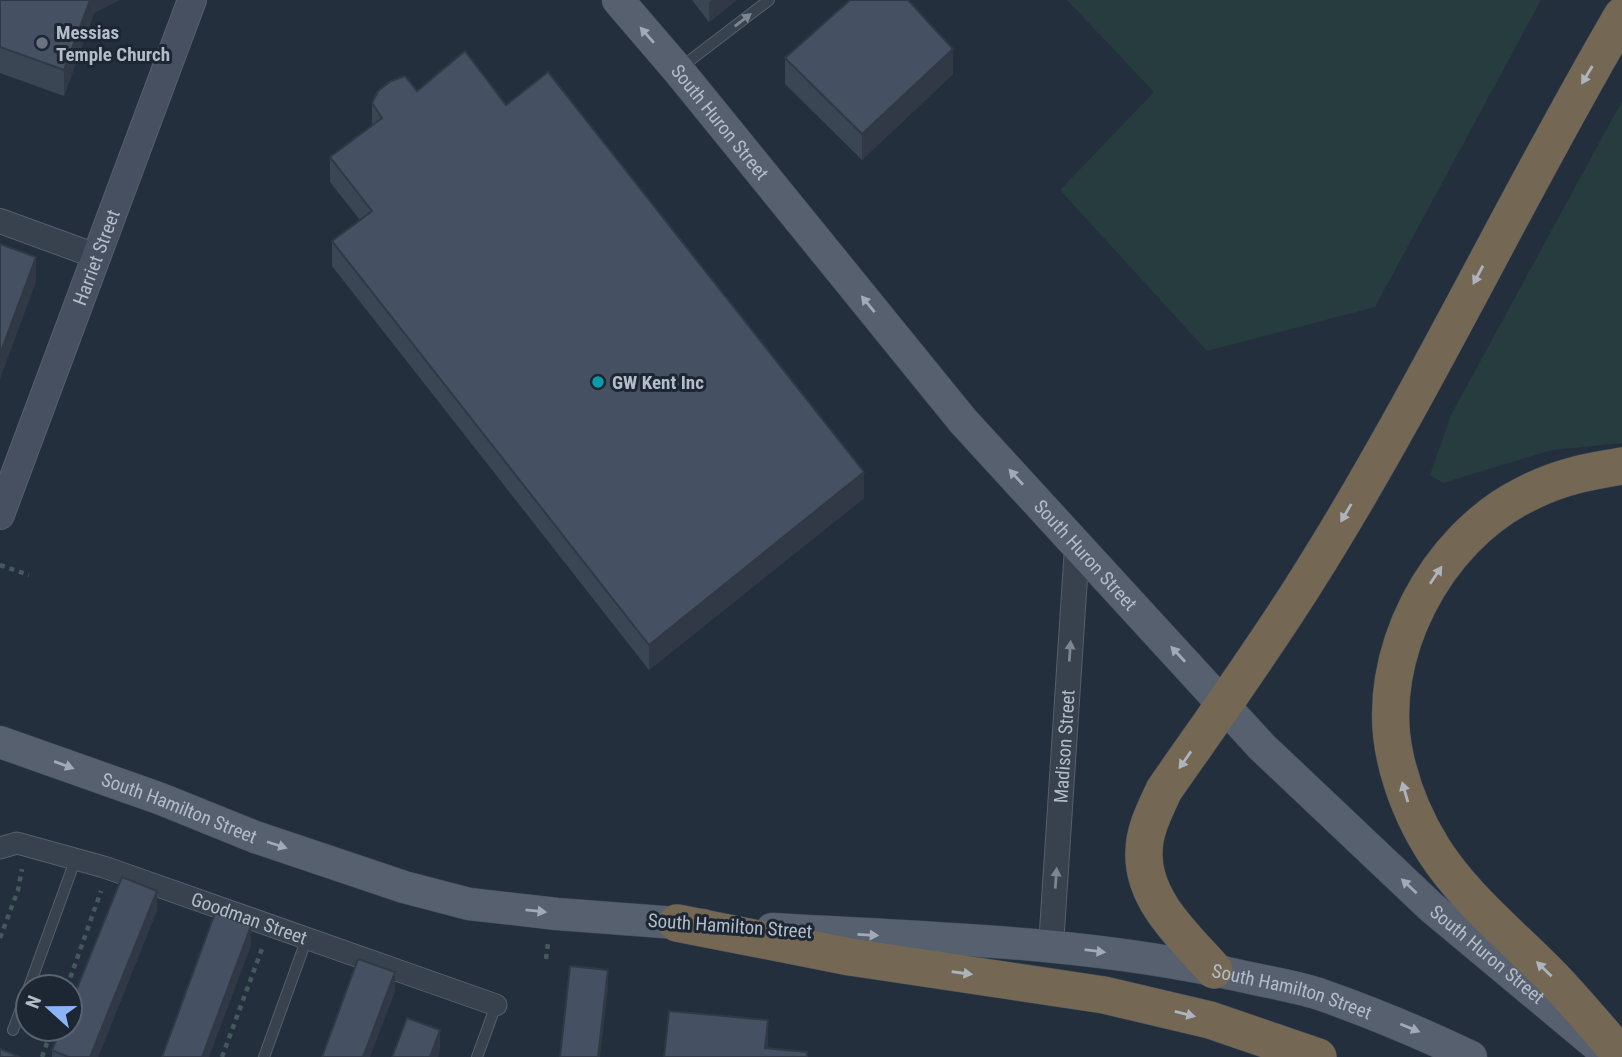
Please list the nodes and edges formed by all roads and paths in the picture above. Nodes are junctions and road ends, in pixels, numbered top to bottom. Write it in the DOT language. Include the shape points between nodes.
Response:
graph roads {
  1 [pos="192,0"];
  2 [pos="769,0"];
  3 [pos="625,3"];
  4 [pos="1622,16"];
  5 [pos="678,70"];
  6 [pos="0,220"];
  7 [pos="96,256"];
  8 [pos="1622,466"];
  9 [pos="0,515"];
  10 [pos="1077,547"];
  11 [pos="0,565"];
  12 [pos="29,575"];
  13 [pos="1224,704"];
  14 [pos="0,742"];
  15 [pos="0,848"];
  16 [pos="76,859"];
  17 [pos="12,866"];
  18 [pos="104,885"];
  19 [pos="677,923"];
  20 [pos="0,938"];
  21 [pos="307,938"];
  22 [pos="264,943"];
  23 [pos="548,943"];
  24 [pos="1051,946"];
  25 [pos="547,959"];
  26 [pos="1214,970"];
  27 [pos="35,973"];
  28 [pos="72,973"];
  29 [pos="496,1006"];
  30 [pos="1622,1056"];
  31 [pos="222,1057"];
  32 [pos="264,1057"];
  33 [pos="477,1057"];
  34 [pos="1318,1057"];
  35 [pos="1471,1057"];
  36 [pos="1610,1057"];
  1 -- 7 [label="main road, Harriet Street"];
  5 -- 2 [label="lane, one-way"];
  5 -- 3 [label="main road, South Huron Street, one-way"];
  4 -- 13 [label="highway, one-way" via="1381,454 1307,580"];
  10 -- 5 [label="main road, South Huron Street, one-way" via="963,421"];
  6 -- 7 [label="street"];
  7 -- 9 [label="main road, Harriet Street"];
  30 -- 8 [label="highway, one-way" via="1552,977 1476,904 1434,850 1409,803 1394,754 1391,703 1399,650 1423,595 1452,551 1484,521 1524,494 1570,475"];
  13 -- 10 [label="main road, South Huron Street, one-way"];
  24 -- 10 [label="street, Madison Street, one-way"];
  11 -- 12 [label="path"];
  13 -- 26 [label="highway, one-way" via="1164,790 1150,821 1144,852 1149,884 1159,905"];
  36 -- 13 [label="main road, South Huron Street, one-way" via="1431,906 1262,747"];
  14 -- 19 [label="main road, South Hamilton Street, one-way" via="404,887 469,904"];
  15 -- 16 [label="street, Goodman Street" via="17,843"];
  16 -- 21 [label="street, Goodman Street"];
  16 -- 27 [label="lane"];
  17 -- 20 [label="path" via="22,867"];
  18 -- 28 [label="path"];
  19 -- 24 [label="main road, South Hamilton Street, one-way"];
  19 -- 34 [label="highway, one-way" via="850,957 1104,995 1210,1020"];
  21 -- 29 [label="street, Goodman Street"];
  21 -- 32 [label="lane"];
  22 -- 31 [label="path"];
  23 -- 25 [label="path"];
  24 -- 26 [label="main road, South Hamilton Street, one-way"];
  26 -- 35 [label="main road, South Hamilton Street, one-way" via="1316,993 1413,1028"];
  29 -- 33 [label="lane"];
}
